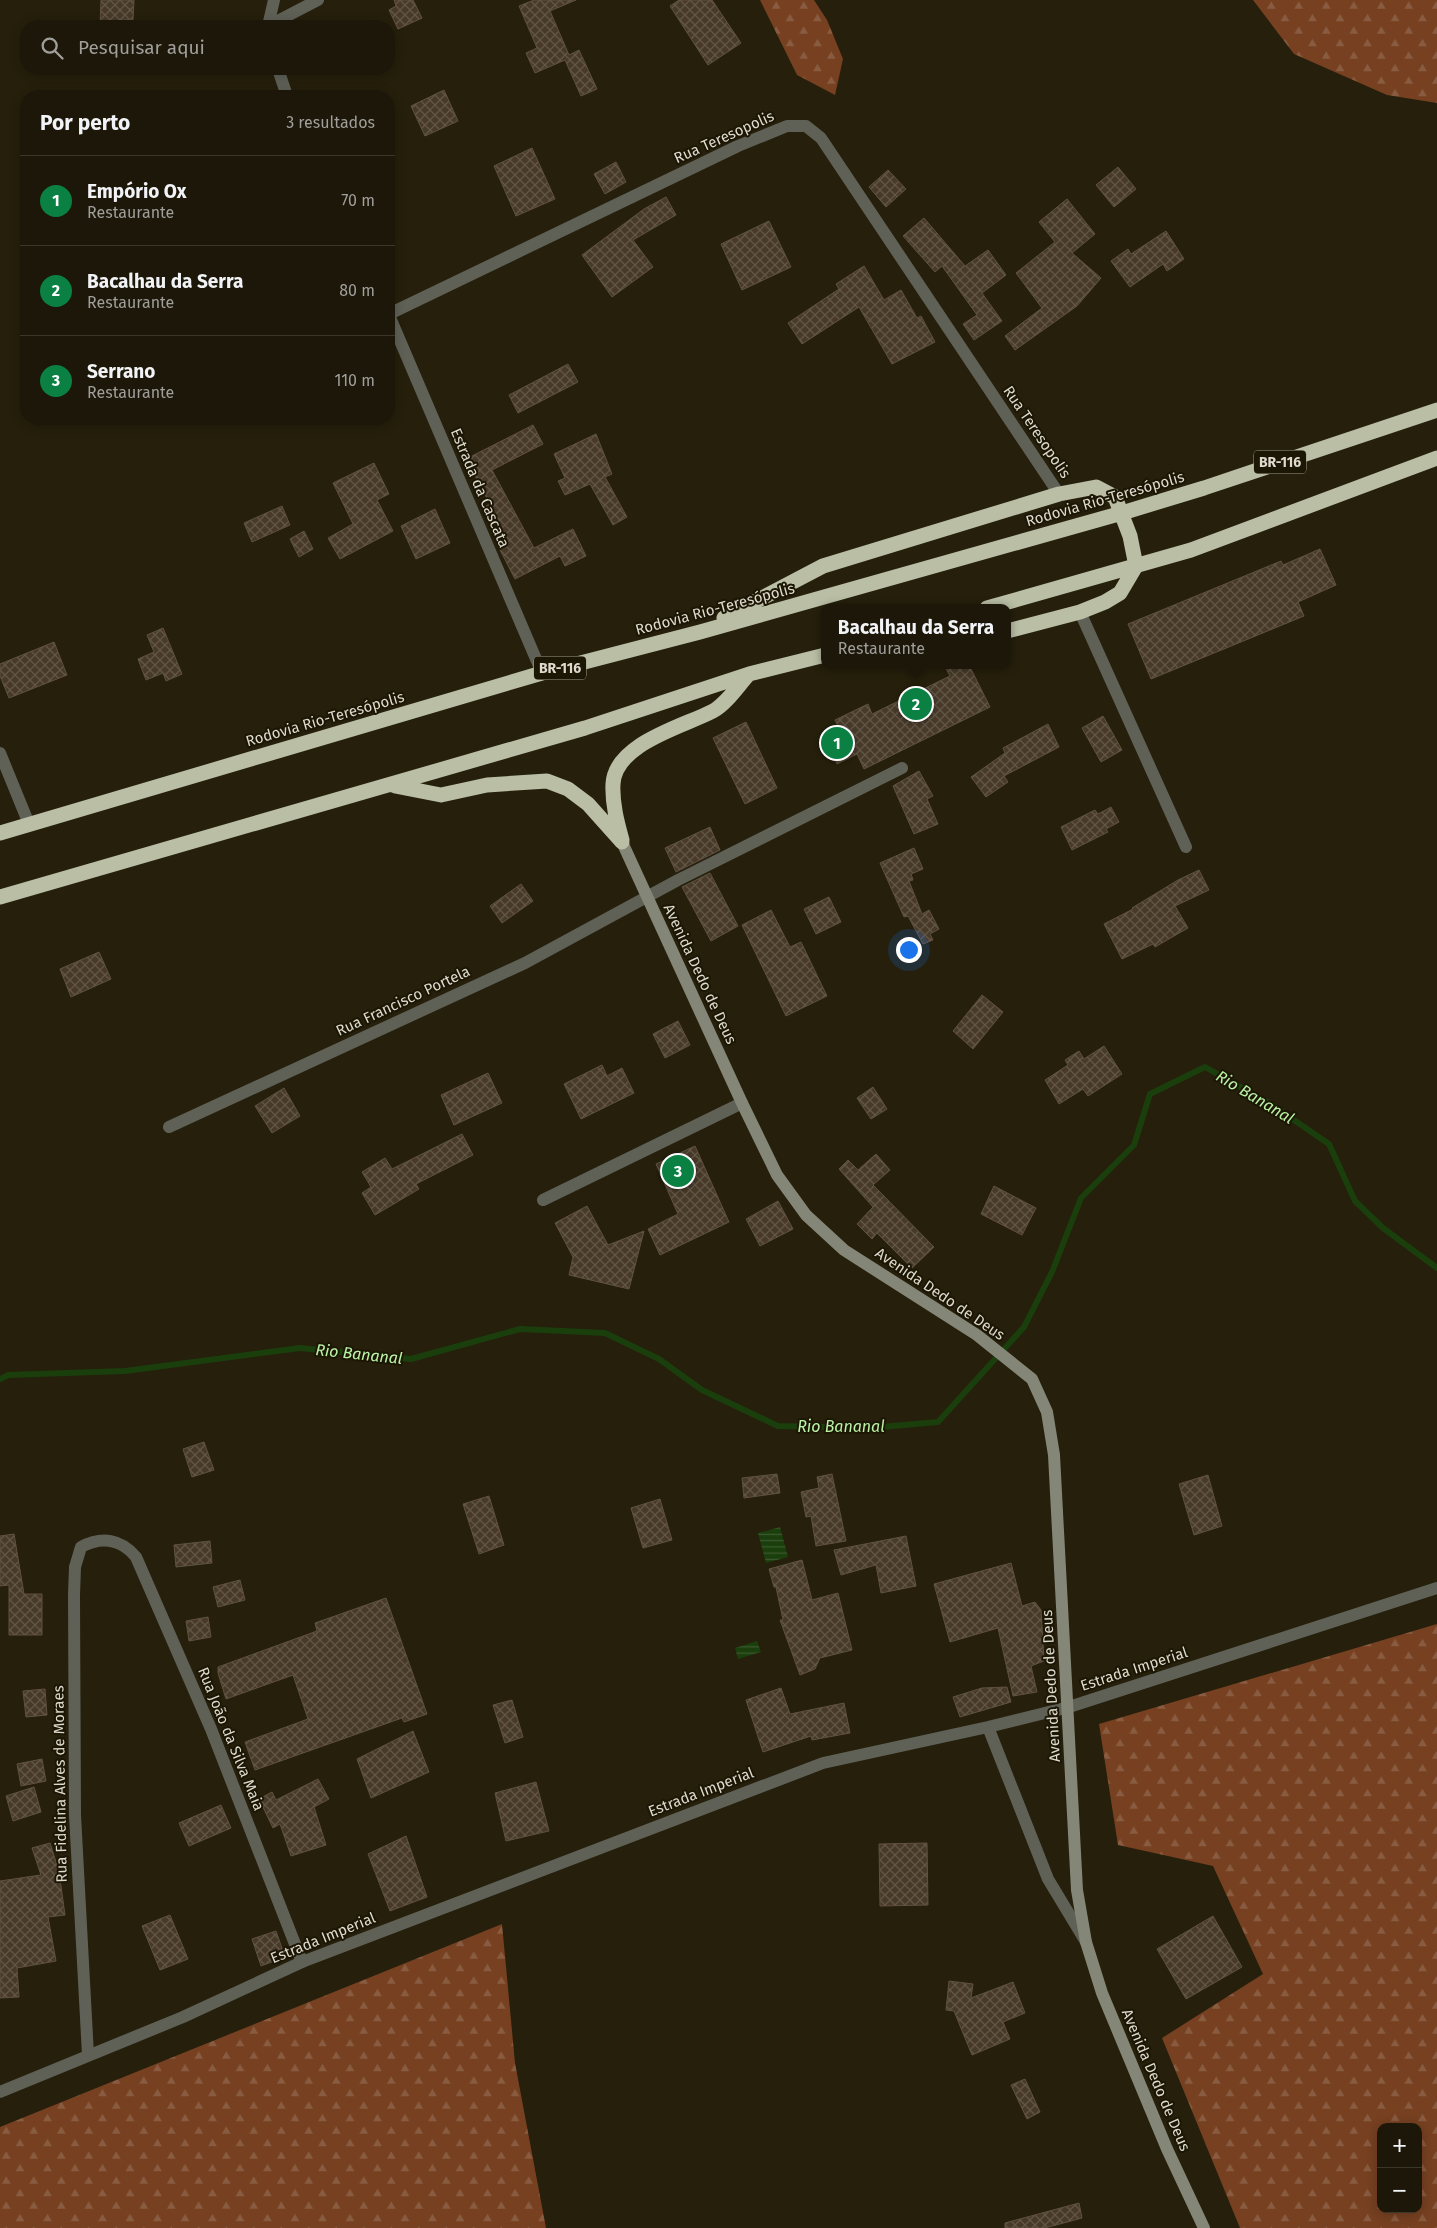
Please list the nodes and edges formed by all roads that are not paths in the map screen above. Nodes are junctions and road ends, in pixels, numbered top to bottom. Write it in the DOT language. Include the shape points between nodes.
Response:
graph roads {
  1 [pos="274,0"];
  2 [pos="318,0"];
  3 [pos="269,20"];
  4 [pos="280,20"];
  5 [pos="280,75"];
  6 [pos="284,90"];
  7 [pos="395,312"];
  8 [pos="395,329"];
  9 [pos="1437,410"];
  10 [pos="1437,458"];
  11 [pos="1059,494"];
  12 [pos="1122,512"];
  13 [pos="1136,566"];
  14 [pos="1001,604"];
  15 [pos="1080,612"];
  16 [pos="1011,630"];
  17 [pos="700,632"];
  18 [pos="821,655"];
  19 [pos="542,673"];
  20 [pos="749,674"];
  21 [pos="0,753"];
  22 [pos="902,768"];
  23 [pos="391,785"];
  24 [pos="29,824"];
  25 [pos="0,833"];
  26 [pos="622,842"];
  27 [pos="1186,847"];
  28 [pos="0,897"];
  29 [pos="647,898"];
  30 [pos="742,1103"];
  31 [pos="169,1127"];
  32 [pos="543,1200"];
  33 [pos="114,1541"];
  34 [pos="1437,1588"];
  35 [pos="1069,1707"];
  36 [pos="988,1727"];
  37 [pos="1086,1942"];
  38 [pos="302,1962"];
  39 [pos="88,2055"];
  40 [pos="0,2092"];
  41 [pos="1204,2228"];
  1 -- 3 [label="street"];
  2 -- 4 [label="street"];
  5 -- 6 [label="street"];
  7 -- 11 [label="street, Rua Teresopolis" via="738,146 786,126 806,126 821,138"];
  8 -- 19 [label="street, Estrada da Cascata"];
  9 -- 12 [label="highway, Rodovia Rio-Teresópolis / BR-116"];
  10 -- 13 [label="highway" via="1191,550"];
  11 -- 12 [label="highway" via="1096,487 1115,497"];
  11 -- 17 [label="highway" via="823,566"];
  12 -- 13 [label="highway"];
  12 -- 17 [label="highway, Rodovia Rio-Teresópolis / BR-116"];
  13 -- 14 [label="highway"];
  13 -- 15 [label="highway" via="1120,594"];
  15 -- 16 [label="highway"];
  15 -- 27 [label="street"];
  17 -- 19 [label="highway, Rodovia Rio-Teresópolis / BR-116"];
  18 -- 20 [label="highway"];
  19 -- 24 [label="highway, Rodovia Rio-Teresópolis / BR-116"];
  20 -- 23 [label="highway" via="585,728"];
  20 -- 26 [label="highway" via="716,710 667,730 639,746 621,763 613,782"];
  21 -- 24 [label="street"];
  22 -- 29 [label="street, Rua Francisco Portela"];
  23 -- 26 [label="highway" via="441,795 487,786 547,781 568,789 588,804"];
  23 -- 28 [label="highway"];
  24 -- 25 [label="highway, Rodovia Rio-Teresópolis / BR-116"];
  26 -- 29 [label="main road, Avenida Dedo de Deus"];
  29 -- 30 [label="main road, Avenida Dedo de Deus"];
  29 -- 31 [label="street, Rua Francisco Portela" via="525,962"];
  30 -- 32 [label="street"];
  30 -- 35 [label="main road, Avenida Dedo de Deus" via="778,1176 806,1215 844,1250 977,1335 1032,1378 1047,1412 1054,1455"];
  33 -- 38 [label="street, Rua João da Silva Maia" via="127,1546 136,1557 211,1729"];
  33 -- 39 [label="street, Rua Fidelina Alves de Moraes" via="93,1540 81,1547 75,1567 75,1815"];
  34 -- 35 [label="street, Estrada Imperial"];
  35 -- 36 [label="street, Estrada Imperial"];
  35 -- 37 [label="main road, Avenida Dedo de Deus" via="1077,1890"];
  36 -- 37 [label="street, Avenida Dedo de Deus" via="1048,1878"];
  36 -- 38 [label="street, Estrada Imperial" via="823,1762"];
  37 -- 41 [label="main road, Avenida Dedo de Deus" via="1116,2030"];
  38 -- 39 [label="street, Estrada Imperial" via="182,2017"];
  39 -- 40 [label="street, Estrada Imperial"];
}
